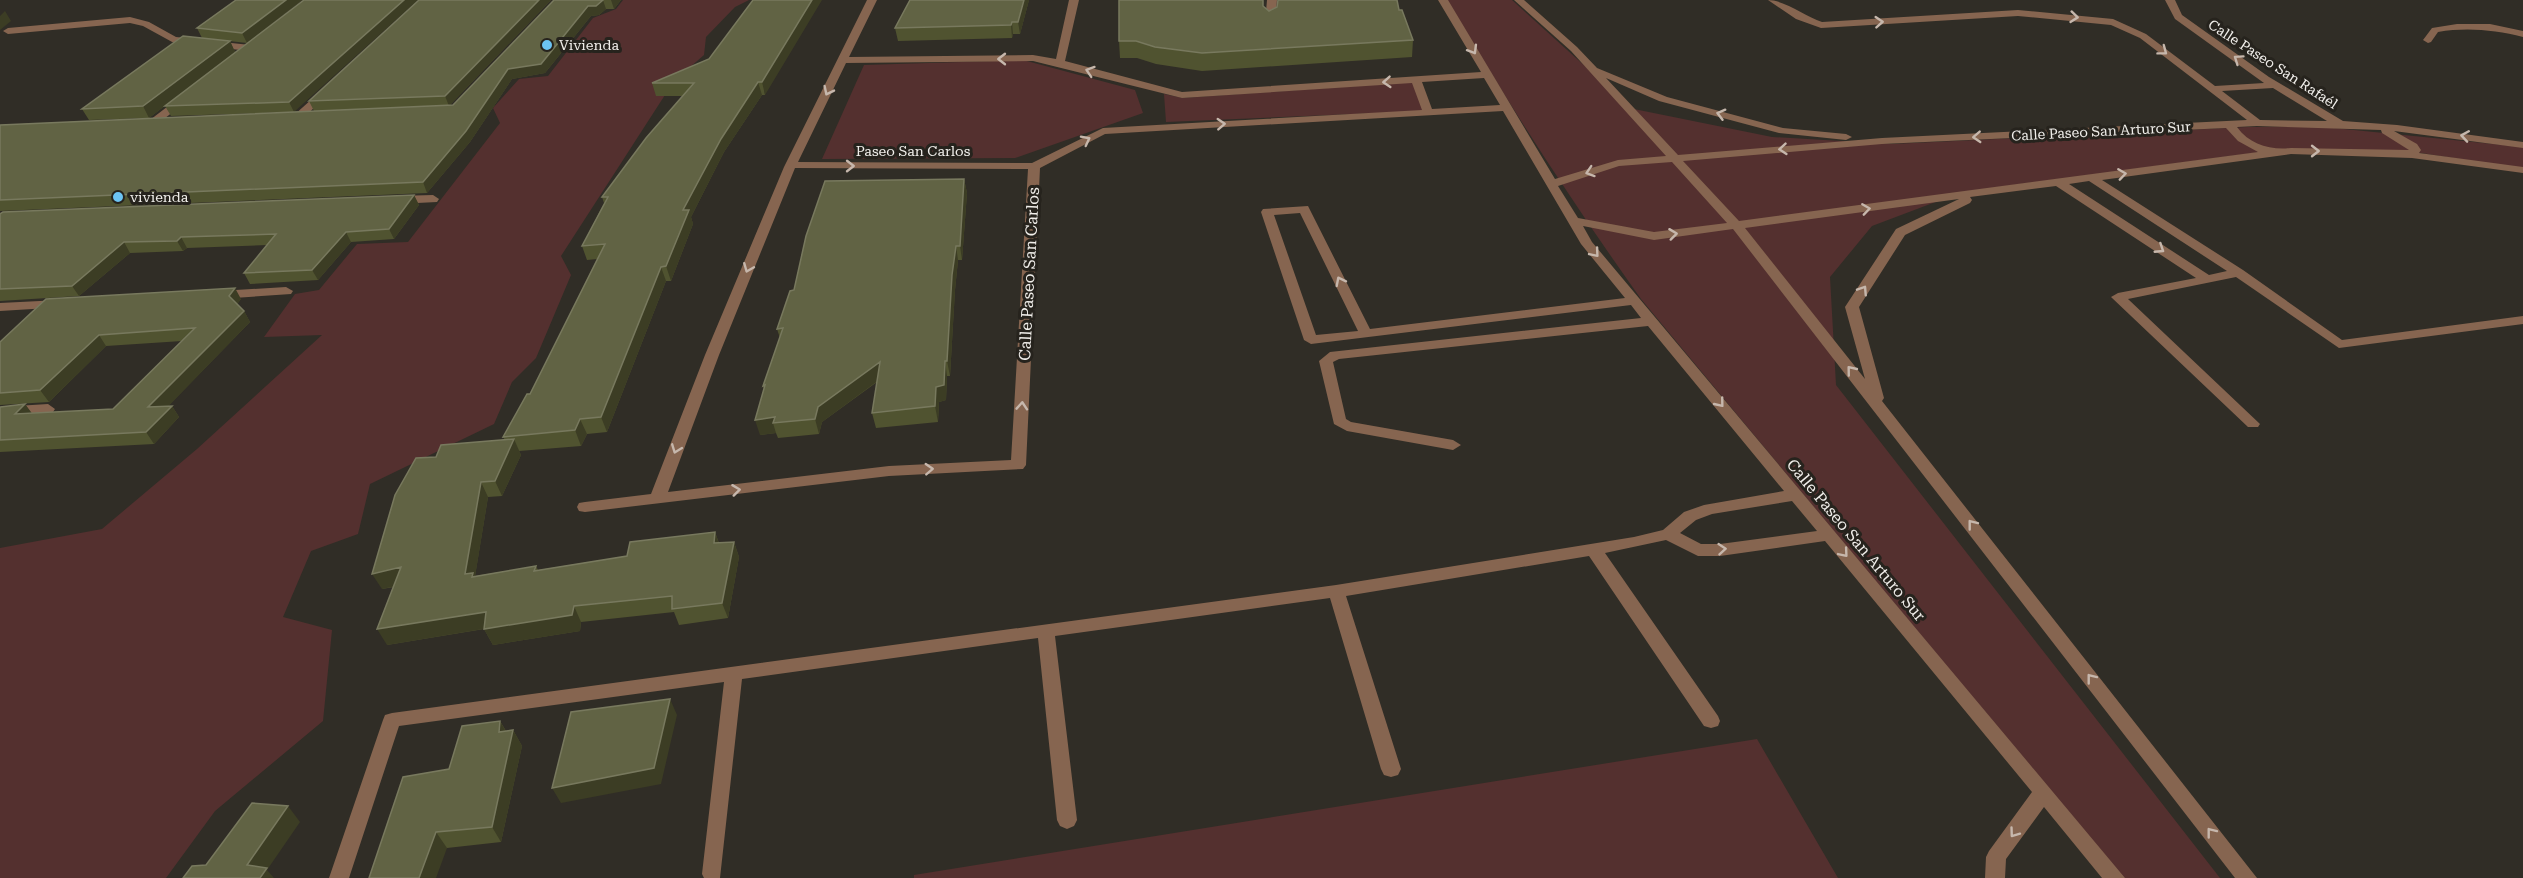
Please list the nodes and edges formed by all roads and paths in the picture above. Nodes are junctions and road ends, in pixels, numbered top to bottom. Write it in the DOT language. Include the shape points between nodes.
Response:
graph roads {
  1 [pos="872,0"];
  2 [pos="1074,0"];
  3 [pos="1272,0"];
  4 [pos="1443,0"];
  5 [pos="1519,0"];
  6 [pos="1773,0"];
  7 [pos="2013,0"];
  8 [pos="2170,0"];
  9 [pos="2039,14"];
  10 [pos="1270,23"];
  11 [pos="8,32"];
  12 [pos="2523,34"];
  13 [pos="2428,40"];
  14 [pos="241,55"];
  15 [pos="843,60"];
  16 [pos="1060,62"];
  17 [pos="1592,68"];
  18 [pos="1487,75"];
  19 [pos="1416,80"];
  20 [pos="2276,85"];
  21 [pos="331,87"];
  22 [pos="2212,89"];
  23 [pos="196,90"];
  24 [pos="1507,108"];
  25 [pos="1428,112"];
  26 [pos="319,117"];
  27 [pos="2258,123"];
  28 [pos="173,124"];
  29 [pos="2340,124"];
  30 [pos="2230,125"];
  31 [pos="2376,127"];
  32 [pos="1882,141"];
  33 [pos="2523,145"];
  34 [pos="2271,153"];
  35 [pos="2412,155"];
  36 [pos="1678,158"];
  37 [pos="792,165"];
  38 [pos="1034,166"];
  39 [pos="2523,170"];
  40 [pos="2091,178"];
  41 [pos="2059,183"];
  42 [pos="1552,184"];
  43 [pos="1979,194"];
  44 [pos="433,199"];
  45 [pos="386,201"];
  46 [pos="1574,221"];
  47 [pos="1738,227"];
  48 [pos="2238,273"];
  49 [pos="2207,279"];
  50 [pos="286,291"];
  51 [pos="202,296"];
  52 [pos="1635,302"];
  53 [pos="72,303"];
  54 [pos="0,307"];
  55 [pos="2523,320"];
  56 [pos="1652,321"];
  57 [pos="1366,333"];
  58 [pos="1879,404"];
  59 [pos="48,409"];
  60 [pos="0,412"];
  61 [pos="2253,424"];
  62 [pos="1454,444"];
  63 [pos="1796,495"];
  64 [pos="657,500"];
  65 [pos="585,507"];
  66 [pos="1668,534"];
  67 [pos="1829,535"];
  68 [pos="1593,549"];
  69 [pos="1336,591"];
  70 [pos="1046,631"];
  71 [pos="734,674"];
  72 [pos="1711,721"];
  73 [pos="1391,770"];
  74 [pos="2043,792"];
  75 [pos="1067,820"];
  76 [pos="712,874"];
  77 [pos="339,878"];
  78 [pos="1995,878"];
  79 [pos="2115,878"];
  80 [pos="2247,878"];
  1 -- 15 [label="street"];
  2 -- 16 [label="street"];
  3 -- 10 [label="street"];
  4 -- 18 [label="street, Calle Paseo San Arturo Sur, one-way"];
  5 -- 17 [label="street"];
  6 -- 9 [label="street, one-way" via="1821,26"];
  7 -- 9 [label="street"];
  20 -- 8 [label="street, Calle Paseo San Rafaél, one-way" via="2178,17"];
  9 -- 22 [label="street, one-way" via="2113,22 2143,36"];
  11 -- 14 [label="street" via="130,20 174,40 254,45"];
  12 -- 13 [label="street" via="2451,26 2435,30"];
  16 -- 15 [label="street, one-way" via="1033,58"];
  15 -- 37 [label="street, one-way"];
  19 -- 16 [label="street, one-way" via="1182,95 1147,90"];
  32 -- 17 [label="street, one-way" via="1783,131 1663,99"];
  17 -- 36 [label="street"];
  18 -- 19 [label="street"];
  18 -- 24 [label="street, Calle Paseo San Arturo Sur"];
  19 -- 25 [label="street"];
  20 -- 22 [label="street"];
  20 -- 29 [label="street, Calle Paseo San Rafaél"];
  21 -- 26 [label="street" via="291,119"];
  22 -- 27 [label="street"];
  23 -- 28 [label="street" via="145,125"];
  24 -- 25 [label="street, Calle Paseo San Carlos"];
  24 -- 42 [label="street, Calle Paseo San Arturo Sur"];
  38 -- 25 [label="street, Calle Paseo San Carlos, one-way" via="1103,131"];
  27 -- 29 [label="street, Calle Paseo San Arturo Sur"];
  27 -- 30 [label="street, Calle Paseo San Arturo Sur"];
  29 -- 31 [label="street, Calle Paseo San Arturo Sur"];
  30 -- 32 [label="street, Calle Paseo San Arturo Sur, one-way"];
  30 -- 34 [label="street" via="2233,132"];
  33 -- 31 [label="street, Calle Paseo San Arturo Sur, one-way"];
  31 -- 35 [label="street" via="2413,146"];
  32 -- 36 [label="street, Calle Paseo San Arturo Sur, one-way"];
  34 -- 35 [label="street, one-way" via="2353,151"];
  40 -- 34 [label="street, one-way"];
  35 -- 39 [label="street"];
  36 -- 42 [label="street, Calle Paseo San Arturo Sur, one-way" via="1618,163"];
  36 -- 47 [label="street"];
  37 -- 38 [label="street, Paseo San Carlos, one-way"];
  37 -- 64 [label="street, one-way" via="712,355"];
  64 -- 38 [label="street, Calle Paseo San Carlos, one-way" via="889,471 1018,465"];
  40 -- 41 [label="street"];
  40 -- 48 [label="street"];
  41 -- 43 [label="street"];
  41 -- 49 [label="street, one-way"];
  42 -- 46 [label="street, Calle Paseo San Arturo Sur"];
  47 -- 43 [label="street, one-way"];
  58 -- 43 [label="street, one-way" via="1852,307 1900,232"];
  44 -- 45 [label="street"];
  46 -- 47 [label="street, one-way" via="1654,236"];
  46 -- 52 [label="street, Calle Paseo San Arturo Sur, one-way" via="1587,244"];
  58 -- 47 [label="street, one-way"];
  48 -- 49 [label="street"];
  48 -- 55 [label="street" via="2339,344"];
  49 -- 61 [label="street" via="2118,297"];
  50 -- 51 [label="street"];
  52 -- 56 [label="street, Calle Paseo San Arturo Sur"];
  52 -- 57 [label="street"];
  53 -- 54 [label="street"];
  56 -- 62 [label="street" via="1335,355 1326,361 1339,421 1347,426"];
  56 -- 63 [label="street, Calle Paseo San Arturo Sur, one-way"];
  57 -- 57 [label="street, one-way" via="1304,209 1267,212 1311,340"];
  80 -- 58 [label="street, one-way"];
  59 -- 60 [label="street"];
  63 -- 66 [label="street" via="1710,509 1690,516"];
  63 -- 67 [label="street, Calle Paseo San Arturo Sur"];
  64 -- 65 [label="street, Calle Paseo San Carlos"];
  66 -- 67 [label="street, one-way" via="1698,550"];
  66 -- 68 [label="street"];
  67 -- 74 [label="street, Calle Paseo San Arturo Sur, one-way"];
  68 -- 69 [label="street"];
  68 -- 72 [label="street"];
  69 -- 70 [label="street"];
  69 -- 73 [label="street"];
  70 -- 71 [label="street"];
  70 -- 75 [label="street"];
  71 -- 76 [label="street"];
  71 -- 77 [label="street" via="392,720"];
  74 -- 78 [label="street, one-way" via="1996,857"];
  74 -- 79 [label="street, Calle Paseo San Arturo Sur"];
}
